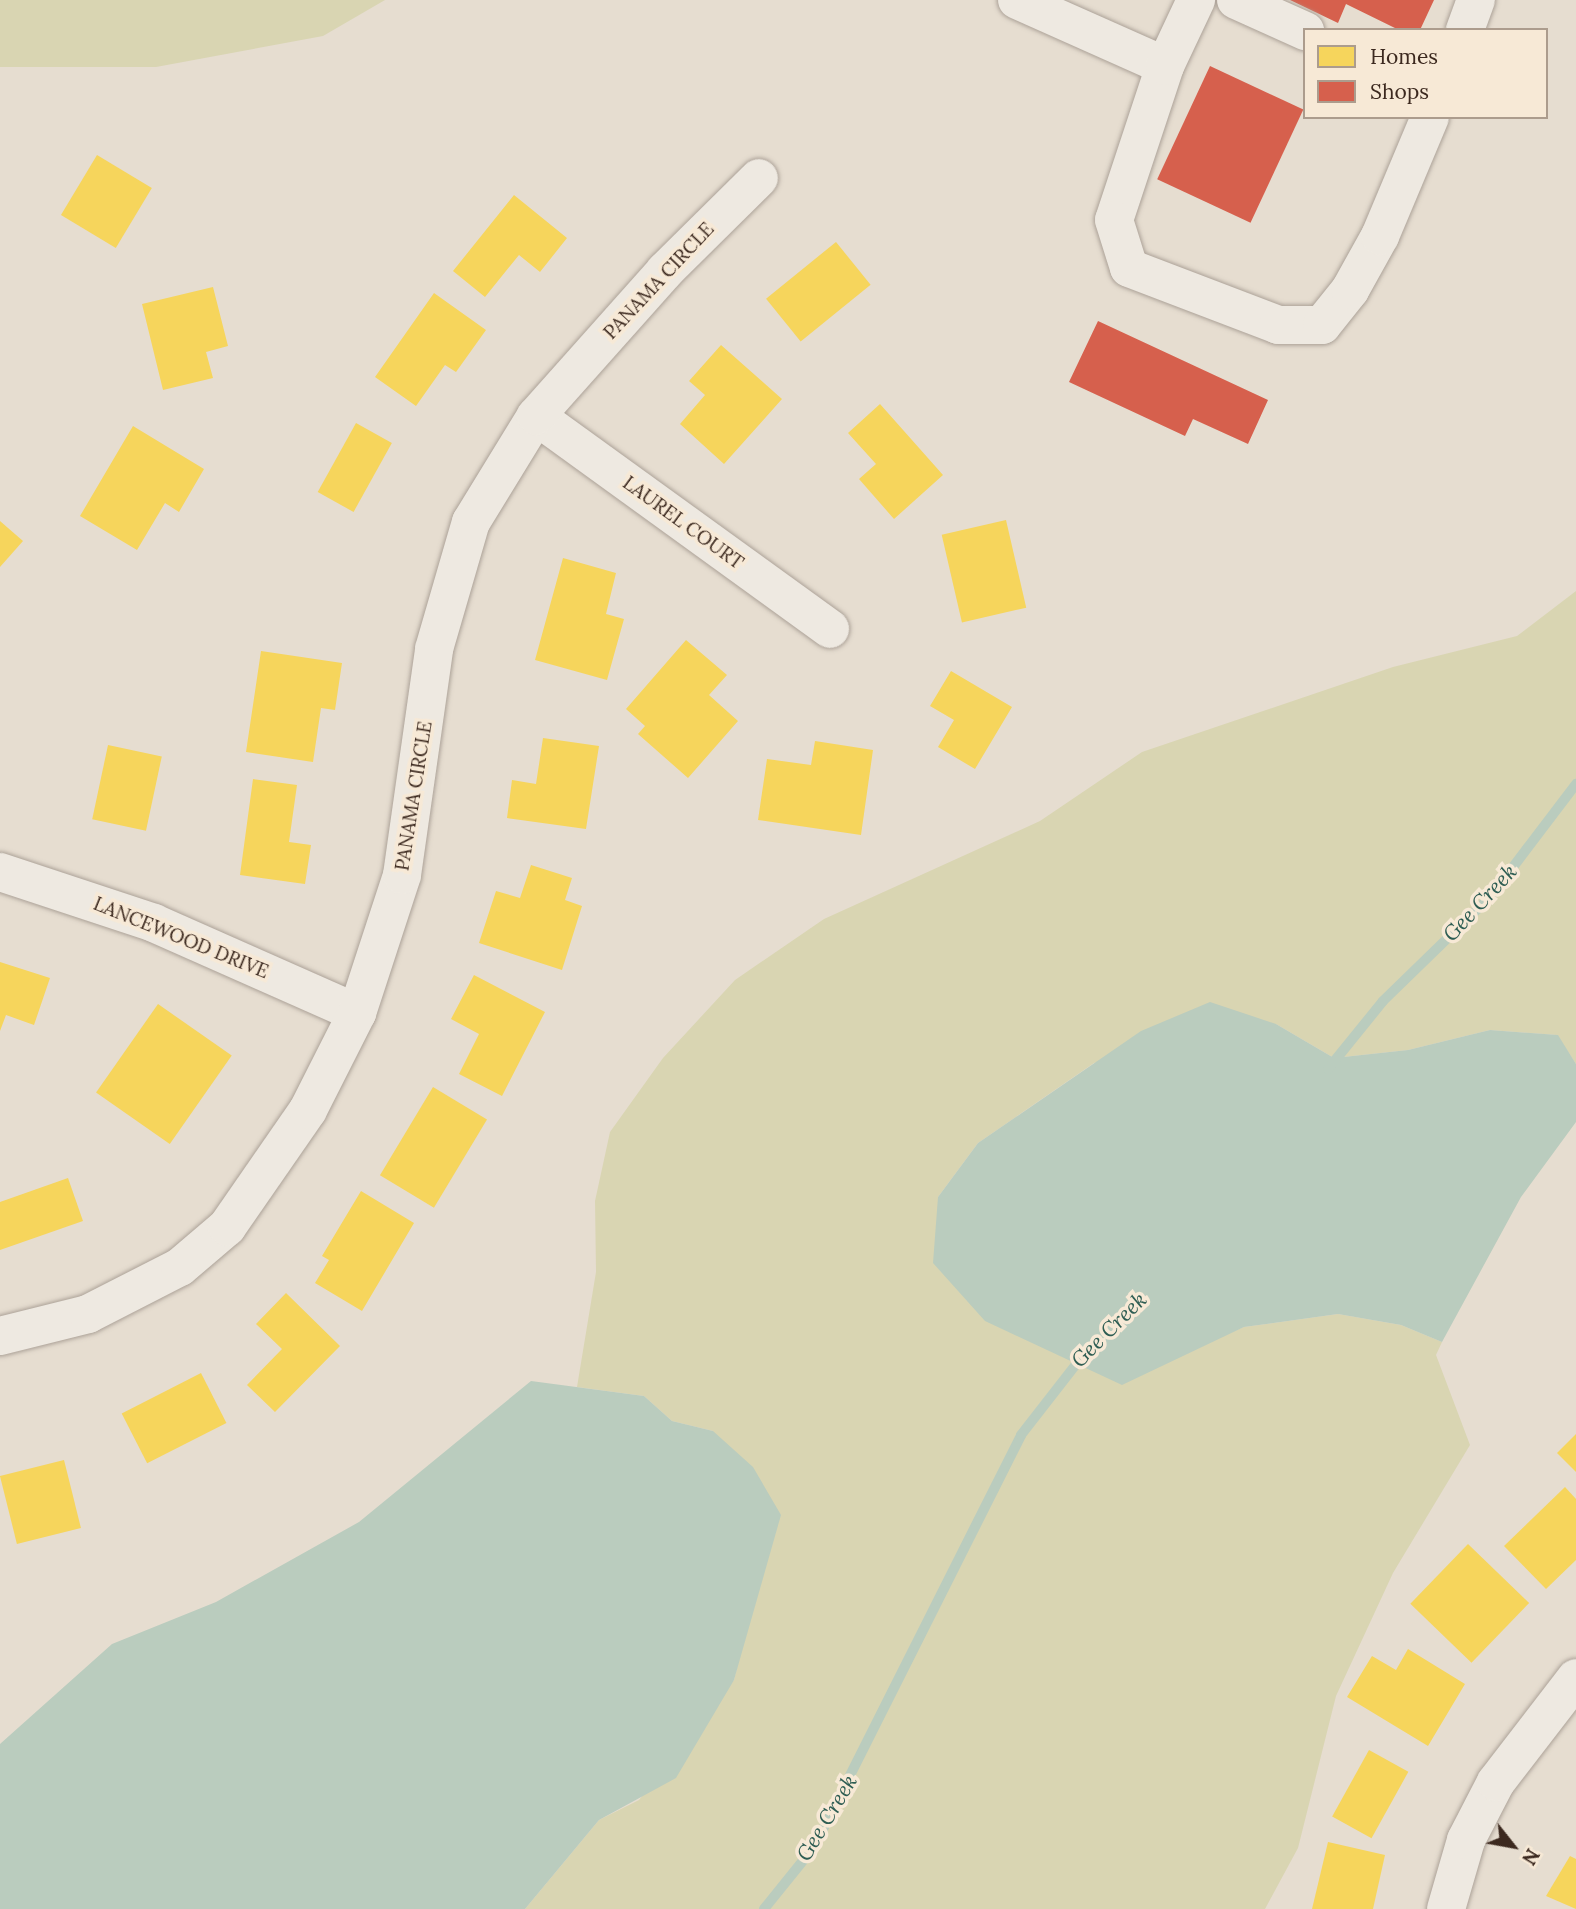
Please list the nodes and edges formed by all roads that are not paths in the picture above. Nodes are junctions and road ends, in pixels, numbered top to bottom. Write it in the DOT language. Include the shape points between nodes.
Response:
graph roads {
  1 [pos="1017,0"];
  2 [pos="1196,0"];
  3 [pos="1236,0"];
  4 [pos="1476,0"];
  5 [pos="1466,28"];
  6 [pos="1303,30"];
  7 [pos="1165,66"];
  8 [pos="1429,119"];
  9 [pos="759,178"];
  10 [pos="536,416"];
  11 [pos="830,629"];
  12 [pos="0,872"];
  13 [pos="357,1013"];
  14 [pos="0,1336"];
  15 [pos="1576,1678"];
  16 [pos="1446,1909"];
  1 -- 7 [label="street"];
  2 -- 7 [label="street"];
  3 -- 6 [label="street"];
  4 -- 5 [label="street"];
  7 -- 8 [label="street" via="1114,220 1129,268 1278,325 1322,325 1350,290"];
  9 -- 10 [label="street, PANAMA CIRCLE" via="665,271"];
  10 -- 11 [label="street, LAUREL COURT"];
  10 -- 13 [label="street, PANAMA CIRCLE" via="471,522 434,649 402,874"];
  12 -- 13 [label="street, LANCEWOOD DRIVE" via="154,923"];
  13 -- 14 [label="street, PANAMA CIRCLE" via="308,1110 228,1227 180,1267 88,1314"];
  15 -- 16 [label="street" via="1496,1782 1466,1840"];
}
